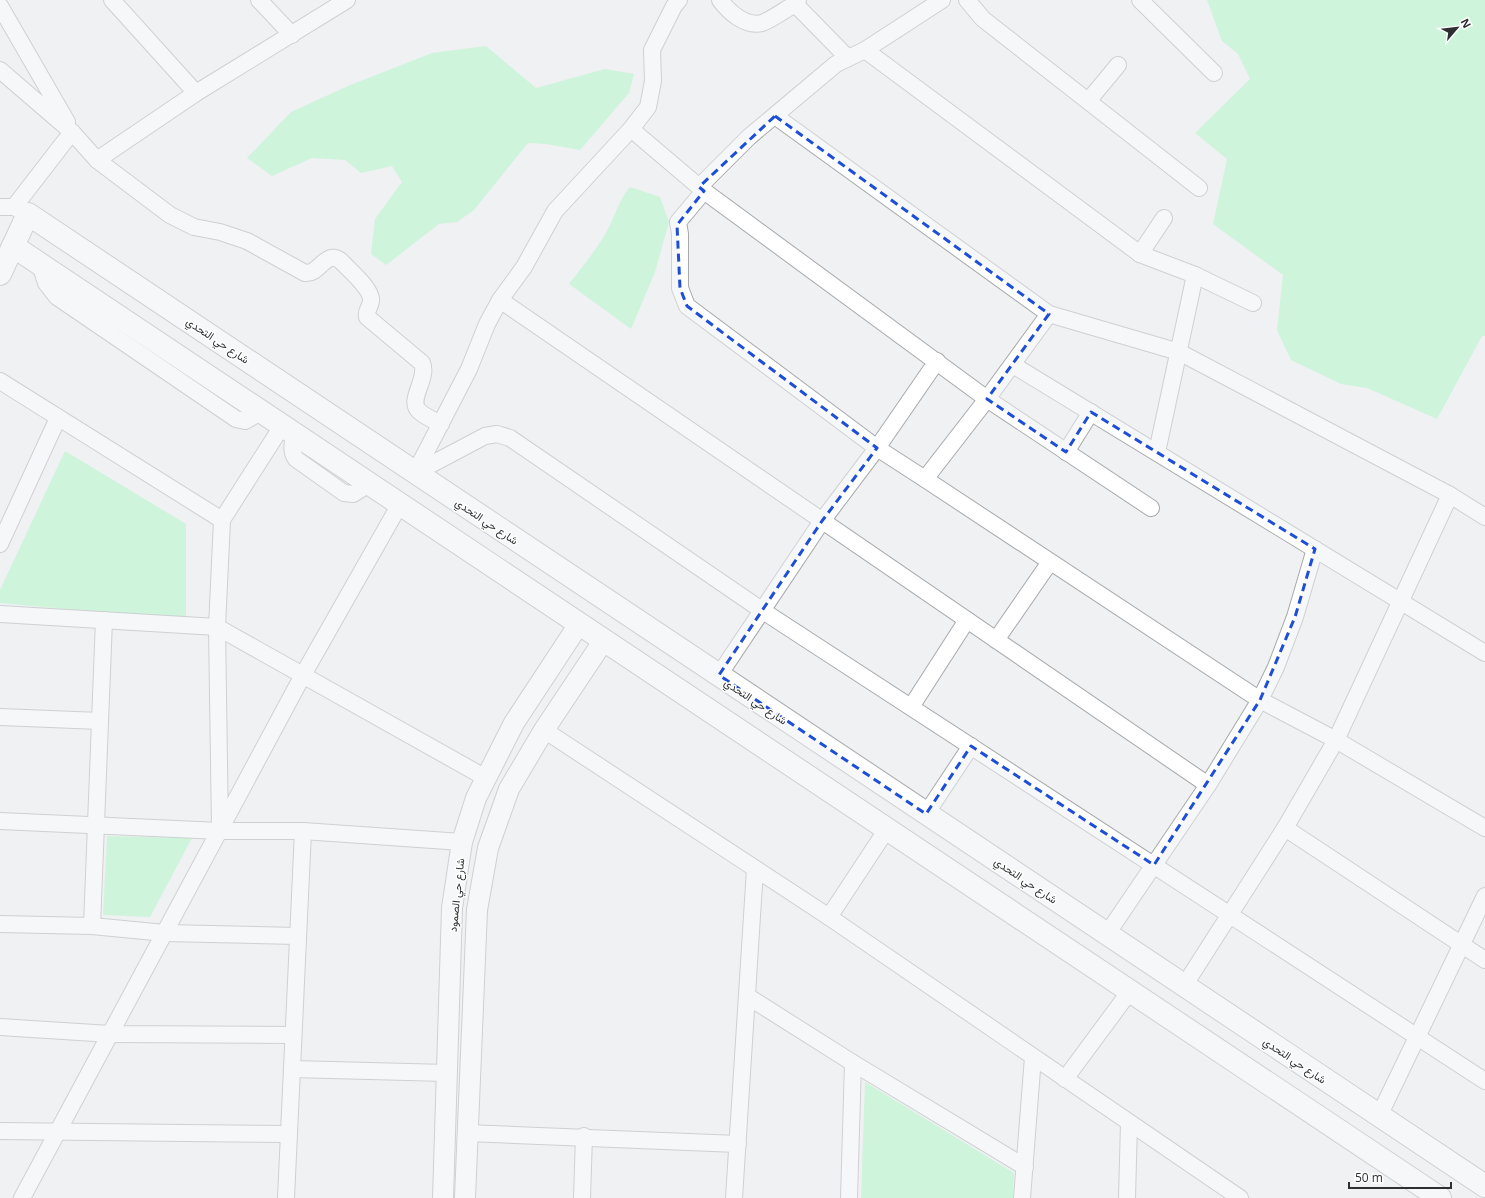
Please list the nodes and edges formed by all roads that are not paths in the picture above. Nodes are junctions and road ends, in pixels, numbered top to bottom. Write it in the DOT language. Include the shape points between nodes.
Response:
graph roads {
  1 [pos="112,0"];
  2 [pos="259,0"];
  3 [pos="347,0"];
  4 [pos="679,0"];
  5 [pos="720,0"];
  6 [pos="942,0"];
  7 [pos="967,0"];
  8 [pos="1140,0"];
  9 [pos="796,2"];
  10 [pos="0,6"];
  11 [pos="292,35"];
  12 [pos="865,50"];
  13 [pos="848,58"];
  14 [pos="1118,65"];
  15 [pos="0,70"];
  16 [pos="1214,73"];
  17 [pos="196,93"];
  18 [pos="1089,100"];
  19 [pos="774,116"];
  20 [pos="631,130"];
  21 [pos="72,132"];
  22 [pos="98,160"];
  23 [pos="1199,188"];
  24 [pos="702,189"];
  25 [pos="14,209"];
  26 [pos="1164,218"];
  27 [pos="13,246"];
  28 [pos="1140,254"];
  29 [pos="40,264"];
  30 [pos="0,274"];
  31 [pos="1195,275"];
  32 [pos="136,286"];
  33 [pos="500,300"];
  34 [pos="1253,303"];
  35 [pos="178,314"];
  36 [pos="1049,314"];
  37 [pos="117,316"];
  38 [pos="162,346"];
  39 [pos="1179,352"];
  40 [pos="937,361"];
  41 [pos="1013,365"];
  42 [pos="0,381"];
  43 [pos="987,399"];
  44 [pos="261,412"];
  45 [pos="1091,412"];
  46 [pos="58,418"];
  47 [pos="441,424"];
  48 [pos="288,430"];
  49 [pos="877,448"];
  50 [pos="1066,452"];
  51 [pos="1157,452"];
  52 [pos="414,473"];
  53 [pos="925,479"];
  54 [pos="1450,495"];
  55 [pos="400,504"];
  56 [pos="1151,508"];
  57 [pos="7,512"];
  58 [pos="477,514"];
  59 [pos="1485,517"];
  60 [pos="222,520"];
  61 [pos="822,521"];
  62 [pos="458,542"];
  63 [pos="0,544"];
  64 [pos="1315,549"];
  65 [pos="531,550"];
  66 [pos="1050,562"];
  67 [pos="511,578"];
  68 [pos="1400,602"];
  69 [pos="763,611"];
  70 [pos="0,614"];
  71 [pos="104,620"];
  72 [pos="967,620"];
  73 [pos="579,624"];
  74 [pos="217,627"];
  75 [pos="604,640"];
  76 [pos="996,640"];
  77 [pos="1485,653"];
  78 [pos="719,675"];
  79 [pos="303,676"];
  80 [pos="544,676"];
  81 [pos="569,692"];
  82 [pos="1260,700"];
  83 [pos="911,707"];
  84 [pos="0,717"];
  85 [pos="100,721"];
  86 [pos="544,730"];
  87 [pos="1336,740"];
  88 [pos="971,746"];
  89 [pos="486,778"];
  90 [pos="1208,785"];
  91 [pos="926,814"];
  92 [pos="0,821"];
  93 [pos="96,824"];
  94 [pos="1285,828"];
  95 [pos="1485,828"];
  96 [pos="887,829"];
  97 [pos="220,830"];
  98 [pos="303,831"];
  99 [pos="462,842"];
  100 [pos="1154,865"];
  101 [pos="755,869"];
  102 [pos="1485,896"];
  103 [pos="1229,914"];
  104 [pos="829,917"];
  105 [pos="0,924"];
  106 [pos="92,926"];
  107 [pos="165,933"];
  108 [pos="1107,934"];
  109 [pos="298,936"];
  110 [pos="1461,944"];
  111 [pos="1485,960"];
  112 [pos="1184,986"];
  113 [pos="1130,991"];
  114 [pos="747,996"];
  115 [pos="0,1026"];
  116 [pos="110,1034"];
  117 [pos="293,1034"];
  118 [pos="1417,1036"];
  119 [pos="1033,1057"];
  120 [pos="854,1063"];
  121 [pos="292,1069"];
  122 [pos="447,1073"];
  123 [pos="1065,1079"];
  124 [pos="1485,1081"];
  125 [pos="1379,1116"];
  126 [pos="1129,1122"];
  127 [pos="0,1131"];
  128 [pos="57,1133"];
  129 [pos="467,1133"];
  130 [pos="289,1134"];
  131 [pos="584,1136"];
  132 [pos="738,1144"];
  133 [pos="445,1150"];
  134 [pos="466,1154"];
  135 [pos="1025,1167"];
  136 [pos="1485,1186"];
  137 [pos="443,1193"];
  138 [pos="465,1195"];
  139 [pos="1232,1195"];
  140 [pos="1438,1197"];
  141 [pos="22,1198"];
  142 [pos="286,1198"];
  143 [pos="582,1198"];
  144 [pos="734,1198"];
  145 [pos="849,1198"];
  146 [pos="1022,1198"];
  147 [pos="1127,1198"];
  1 -- 17 [label="street"];
  2 -- 11 [label="street"];
  3 -- 11 [label="street"];
  4 -- 20 [label="street" via="652,50 653,81 648,107"];
  5 -- 9 [label="street" via="726,9 745,22 762,23"];
  6 -- 12 [label="street"];
  7 -- 18 [label="street" via="984,19"];
  8 -- 16 [label="street"];
  9 -- 13 [label="street"];
  10 -- 21 [label="street"];
  11 -- 17 [label="street"];
  12 -- 13 [label="street"];
  12 -- 28 [label="street"];
  13 -- 19 [label="street" via="836,64"];
  14 -- 18 [label="street"];
  15 -- 21 [label="street"];
  17 -- 22 [label="street"];
  18 -- 23 [label="street"];
  19 -- 24 [label="street" via="749,137"];
  19 -- 36 [label="street"];
  20 -- 24 [label="street"];
  20 -- 33 [label="street" via="555,211 524,267"];
  21 -- 22 [label="street"];
  21 -- 25 [label="street"];
  22 -- 47 [label="street" via="156,206 194,227 247,241 305,273 314,271 328,258 335,257 341,261 370,293 367,317 422,363 424,371 415,405 419,411"];
  24 -- 40 [label="street"];
  24 -- 49 [label="street" via="678,222 680,288 687,306"];
  25 -- 27 [label="main road"];
  25 -- 32 [label="main road, شارع حي التحدي"];
  26 -- 28 [label="street"];
  27 -- 29 [label="main road"];
  27 -- 30 [label="main road"];
  28 -- 31 [label="street"];
  29 -- 37 [label="main road"];
  29 -- 44 [label="street" via="46,283 57,297 236,419 245,422"];
  31 -- 34 [label="street"];
  31 -- 39 [label="street"];
  32 -- 35 [label="main road, شارع حي التحدي"];
  32 -- 37 [label="main road" via="143,298 140,312 127,318"];
  33 -- 47 [label="street" via="479,339 468,369"];
  33 -- 61 [label="street"];
  35 -- 38 [label="main road" via="164,314 156,320 154,334"];
  35 -- 52 [label="main road, شارع حي التحدي"];
  36 -- 39 [label="street"];
  36 -- 41 [label="street"];
  37 -- 38 [label="main road"];
  38 -- 44 [label="main road"];
  39 -- 51 [label="street"];
  39 -- 54 [label="street"];
  40 -- 43 [label="street"];
  40 -- 49 [label="street"];
  41 -- 43 [label="street"];
  41 -- 45 [label="street"];
  42 -- 46 [label="street"];
  43 -- 50 [label="street"];
  43 -- 53 [label="street"];
  44 -- 48 [label="main road"];
  45 -- 50 [label="street"];
  45 -- 51 [label="street"];
  46 -- 57 [label="street"];
  46 -- 60 [label="street"];
  47 -- 52 [label="street"];
  48 -- 55 [label="main road"];
  48 -- 60 [label="street"];
  49 -- 53 [label="street"];
  49 -- 61 [label="street"];
  50 -- 56 [label="street"];
  51 -- 64 [label="street"];
  52 -- 58 [label="main road, شارع حي التحدي"];
  52 -- 69 [label="street" via="485,436 504,436"];
  53 -- 66 [label="street"];
  54 -- 59 [label="street"];
  54 -- 68 [label="street"];
  55 -- 62 [label="main road"];
  55 -- 79 [label="street"];
  57 -- 63 [label="street"];
  58 -- 62 [label="main road" via="484,522 485,532 480,541 467,546"];
  58 -- 65 [label="main road, شارع حي التحدي"];
  60 -- 74 [label="street"];
  61 -- 69 [label="street"];
  61 -- 72 [label="street"];
  62 -- 67 [label="main road"];
  64 -- 68 [label="street"];
  64 -- 82 [label="street" via="1281,653"];
  65 -- 67 [label="main road" via="522,547 508,552 504,566"];
  65 -- 78 [label="main road, شارع حي التحدي"];
  66 -- 76 [label="street"];
  66 -- 82 [label="street"];
  67 -- 73 [label="main road"];
  68 -- 77 [label="street"];
  68 -- 87 [label="street"];
  69 -- 78 [label="street"];
  69 -- 83 [label="street"];
  70 -- 71 [label="street"];
  71 -- 74 [label="street"];
  71 -- 85 [label="street"];
  72 -- 76 [label="street"];
  72 -- 83 [label="street"];
  73 -- 75 [label="main road"];
  73 -- 80 [label="street, شارع حي الصمود"];
  74 -- 79 [label="street"];
  74 -- 97 [label="street"];
  75 -- 81 [label="street"];
  75 -- 96 [label="main road"];
  76 -- 90 [label="street"];
  78 -- 91 [label="main road, شارع حي التحدي"];
  79 -- 89 [label="street"];
  79 -- 97 [label="street"];
  80 -- 81 [label="street" via="559,675 567,682"];
  80 -- 89 [label="street, شارع حي الصمود" via="514,724"];
  81 -- 86 [label="street"];
  82 -- 87 [label="street"];
  82 -- 90 [label="street"];
  83 -- 88 [label="street"];
  84 -- 85 [label="street"];
  85 -- 93 [label="street"];
  86 -- 101 [label="street"];
  86 -- 129 [label="street" via="509,789 488,848 481,879 477,910"];
  87 -- 94 [label="street"];
  87 -- 95 [label="street"];
  88 -- 91 [label="street"];
  88 -- 100 [label="street"];
  89 -- 99 [label="street, شارع حي الصمود"];
  90 -- 100 [label="street"];
  91 -- 108 [label="main road, شارع حي التحدي"];
  92 -- 93 [label="street"];
  93 -- 97 [label="street"];
  93 -- 106 [label="street"];
  94 -- 103 [label="street"];
  94 -- 110 [label="street"];
  96 -- 104 [label="street"];
  96 -- 113 [label="main road"];
  97 -- 98 [label="street"];
  97 -- 107 [label="street"];
  98 -- 99 [label="street"];
  98 -- 109 [label="street"];
  99 -- 122 [label="street, شارع حي الصمود" via="452,908"];
  100 -- 103 [label="street"];
  100 -- 108 [label="street"];
  101 -- 104 [label="street"];
  101 -- 114 [label="street"];
  102 -- 110 [label="street"];
  103 -- 112 [label="street"];
  103 -- 118 [label="street"];
  104 -- 119 [label="street"];
  105 -- 106 [label="street"];
  106 -- 107 [label="street"];
  107 -- 109 [label="street"];
  107 -- 116 [label="street"];
  108 -- 112 [label="main road, شارع حي التحدي"];
  109 -- 117 [label="street"];
  110 -- 111 [label="street"];
  110 -- 118 [label="street"];
  112 -- 125 [label="main road, شارع حي التحدي"];
  113 -- 123 [label="street"];
  113 -- 140 [label="main road"];
  114 -- 120 [label="street"];
  114 -- 132 [label="street"];
  115 -- 116 [label="street"];
  116 -- 117 [label="street"];
  116 -- 128 [label="street"];
  117 -- 121 [label="street"];
  118 -- 124 [label="street"];
  118 -- 125 [label="street"];
  119 -- 123 [label="street"];
  119 -- 135 [label="street"];
  120 -- 135 [label="street"];
  120 -- 145 [label="street"];
  121 -- 122 [label="street"];
  121 -- 130 [label="street"];
  122 -- 133 [label="street, شارع حي الصمود"];
  123 -- 126 [label="street"];
  125 -- 136 [label="main road, شارع حي التحدي"];
  126 -- 139 [label="street"];
  126 -- 147 [label="street"];
  127 -- 128 [label="street"];
  128 -- 130 [label="street"];
  128 -- 141 [label="street"];
  129 -- 131 [label="street"];
  129 -- 134 [label="street"];
  130 -- 142 [label="street"];
  131 -- 132 [label="street"];
  131 -- 143 [label="street"];
  132 -- 144 [label="street"];
  133 -- 134 [label="street" via="455,1157"];
  133 -- 137 [label="street, شارع حي الصمود"];
  134 -- 138 [label="street"];
  135 -- 146 [label="street"];
  137 -- 138 [label="street" via="453,1185 462,1188"];
}
